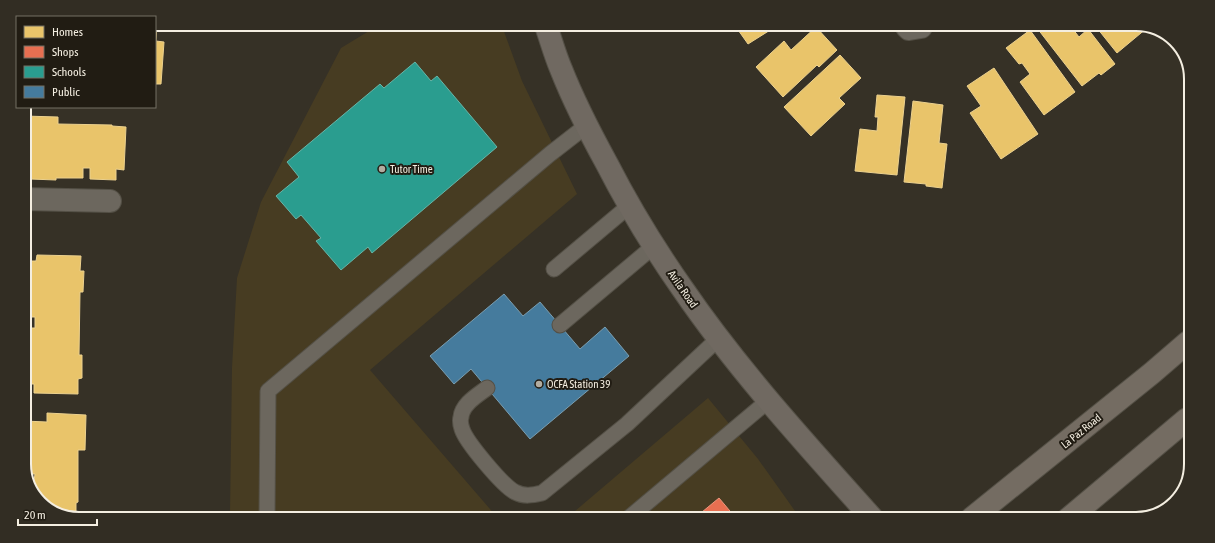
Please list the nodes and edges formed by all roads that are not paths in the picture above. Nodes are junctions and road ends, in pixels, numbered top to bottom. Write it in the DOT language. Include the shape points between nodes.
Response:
graph roads {
  1 [pos="548,31"];
  2 [pos="586,126"];
  3 [pos="31,199"];
  4 [pos="110,201"];
  5 [pos="629,206"];
  6 [pos="654,246"];
  7 [pos="554,269"];
  8 [pos="560,325"];
  9 [pos="719,338"];
  10 [pos="1184,345"];
  11 [pos="487,388"];
  12 [pos="769,400"];
  13 [pos="1184,425"];
  14 [pos="267,512"];
  15 [pos="636,512"];
  16 [pos="867,512"];
  17 [pos="979,512"];
  18 [pos="1077,512"];
  1 -- 2 [label="main road, Avila Road" via="560,68"];
  2 -- 5 [label="main road, Avila Road"];
  2 -- 14 [label="lane" via="268,391"];
  3 -- 4 [label="street"];
  5 -- 6 [label="main road, Avila Road"];
  5 -- 7 [label="lane"];
  6 -- 8 [label="lane"];
  6 -- 9 [label="main road, Avila Road"];
  9 -- 11 [label="lane" via="627,424 542,493 529,496 515,492 501,481 468,442 461,428 461,416 468,403"];
  9 -- 12 [label="main road, Avila Road"];
  10 -- 17 [label="main road, La Paz Road"];
  12 -- 15 [label="lane"];
  12 -- 16 [label="main road, Avila Road"];
  13 -- 18 [label="main road"];
}
